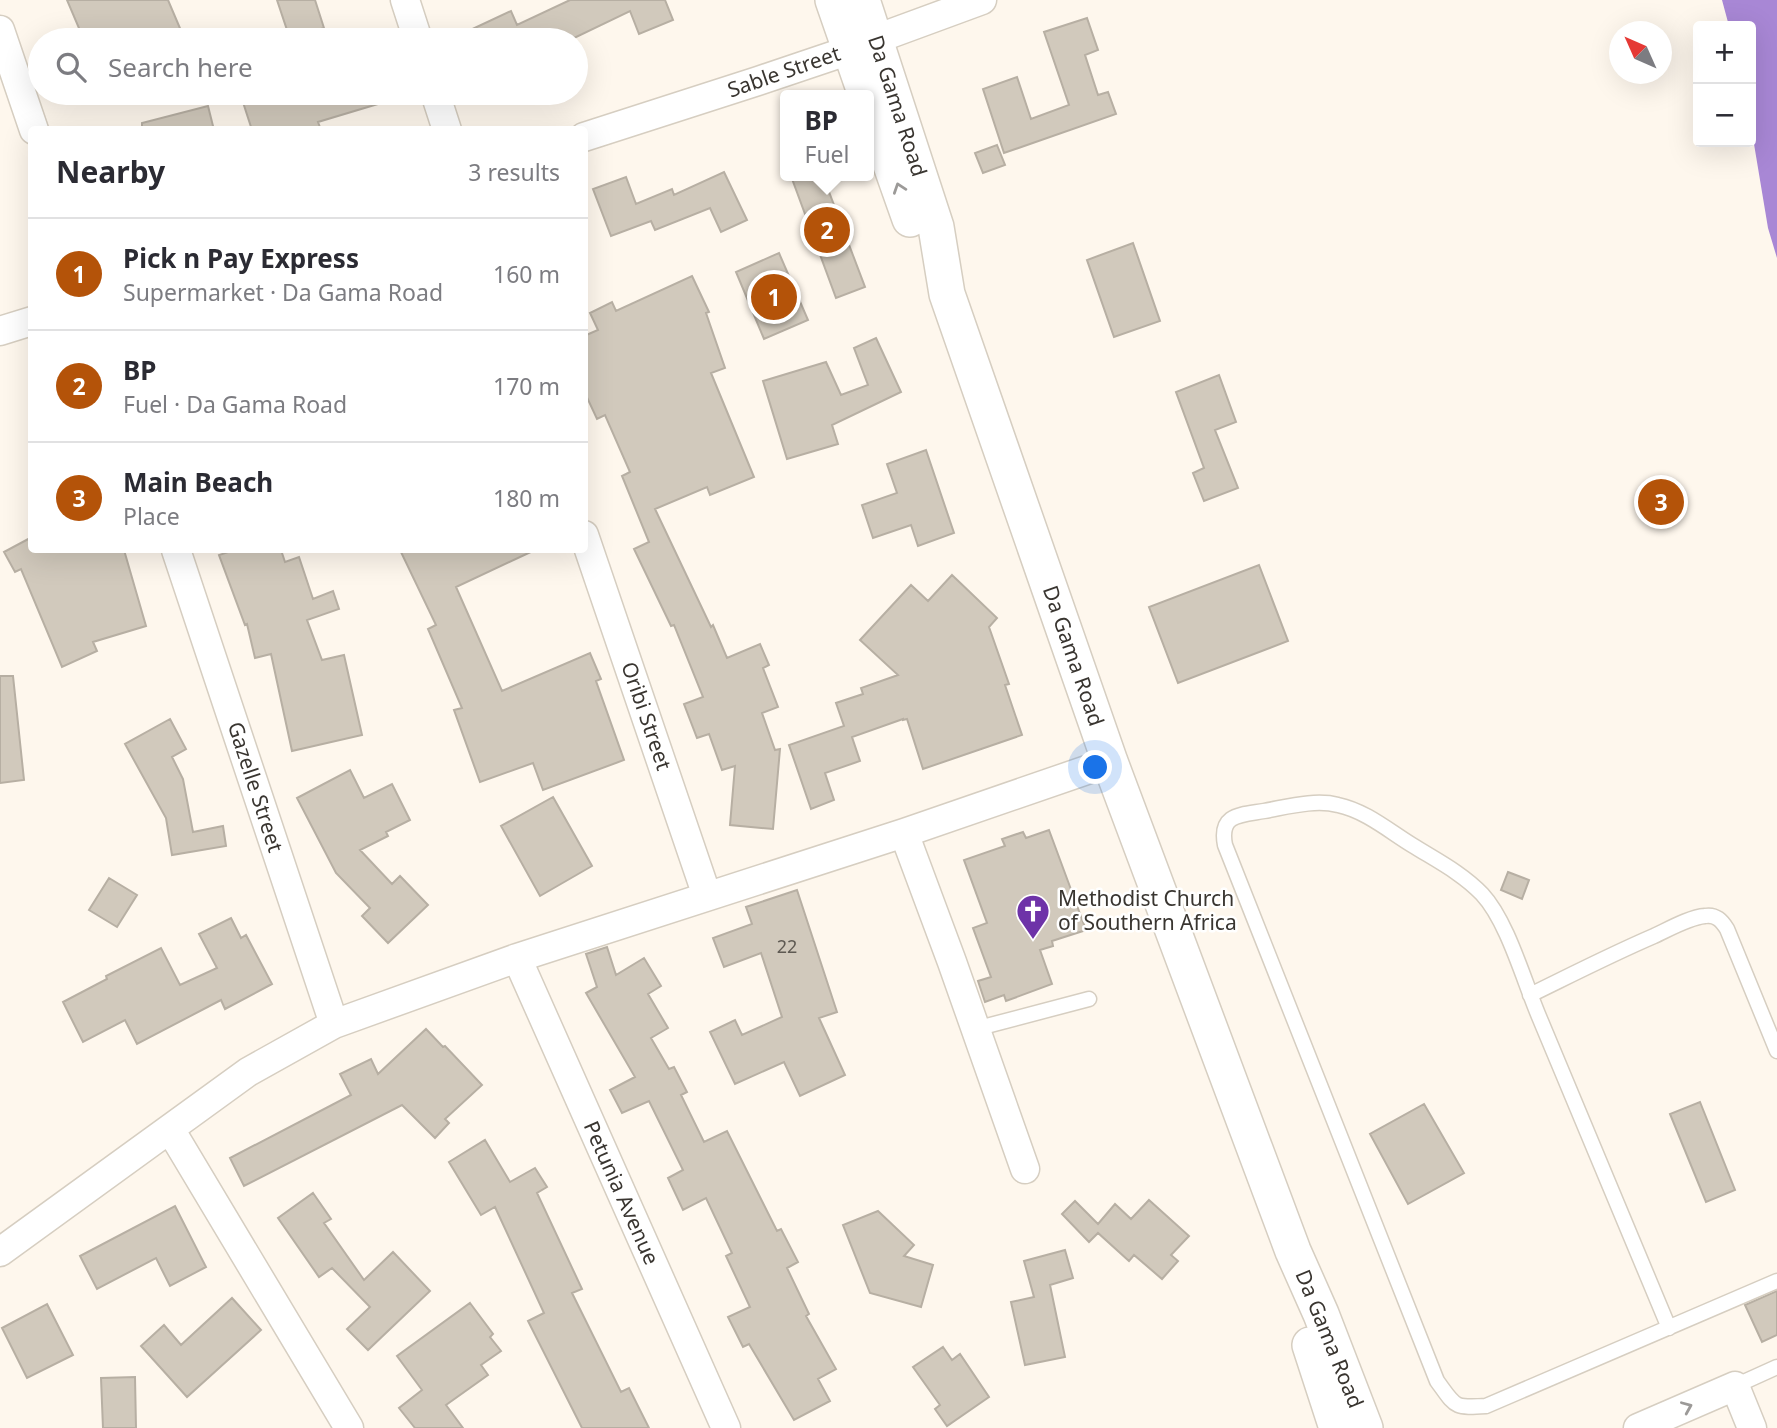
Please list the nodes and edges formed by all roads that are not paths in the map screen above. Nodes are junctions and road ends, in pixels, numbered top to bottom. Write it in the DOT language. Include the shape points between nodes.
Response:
graph roads {
  1 [pos="405,0"];
  2 [pos="833,0"];
  3 [pos="862,0"];
  4 [pos="982,0"];
  5 [pos="414,28"];
  6 [pos="0,30"];
  7 [pos="863,44"];
  8 [pos="866,90"];
  9 [pos="439,105"];
  10 [pos="874,117"];
  11 [pos="33,126"];
  12 [pos="446,126"];
  13 [pos="588,136"];
  14 [pos="947,294"];
  15 [pos="28,322"];
  16 [pos="0,331"];
  17 [pos="588,547"];
  18 [pos="177,553"];
  19 [pos="1110,762"];
  20 [pos="904,833"];
  21 [pos="707,896"];
  22 [pos="517,958"];
  23 [pos="1530,995"];
  24 [pos="1089,999"];
  25 [pos="334,1024"];
  26 [pos="975,1029"];
  27 [pos="1777,1051"];
  28 [pos="170,1129"];
  29 [pos="1025,1169"];
  30 [pos="1293,1251"];
  31 [pos="0,1252"];
  32 [pos="1777,1281"];
  33 [pos="1669,1328"];
  34 [pos="1777,1367"];
  35 [pos="1735,1386"];
  36 [pos="349,1428"];
  37 [pos="726,1428"];
  38 [pos="1337,1428"];
  39 [pos="1365,1428"];
  40 [pos="1638,1428"];
  41 [pos="1752,1428"];
  1 -- 5 [label="street"];
  2 -- 7 [label="street, Da Gama Road"];
  3 -- 7 [label="street, Da Gama Road"];
  4 -- 7 [label="street, Sable Street"];
  6 -- 11 [label="street"];
  7 -- 8 [label="street, Da Gama Road"];
  7 -- 13 [label="street, Sable Street"];
  7 -- 14 [label="street, Da Gama Road" via="936,227"];
  9 -- 12 [label="street"];
  14 -- 10 [label="street, Da Gama Road, one-way" via="920,246"];
  14 -- 19 [label="street, Da Gama Road"];
  15 -- 16 [label="street"];
  17 -- 21 [label="street, Oribi Street"];
  18 -- 25 [label="street, Gazelle Street"];
  19 -- 20 [label="street"];
  19 -- 30 [label="street, Da Gama Road"];
  20 -- 21 [label="street"];
  20 -- 26 [label="street"];
  21 -- 22 [label="street"];
  22 -- 25 [label="street"];
  22 -- 37 [label="street, Petunia Avenue"];
  23 -- 27 [label="lane" via="1681,924 1712,916 1727,929"];
  23 -- 33 [label="lane"];
  23 -- 33 [label="lane" via="1503,924 1482,894 1443,862 1357,810 1313,803 1233,816 1224,827 1224,845 1437,1381 1451,1401 1462,1407 1486,1406"];
  24 -- 26 [label="lane"];
  25 -- 28 [label="street" via="248,1072"];
  26 -- 29 [label="street"];
  28 -- 31 [label="street"];
  28 -- 36 [label="street"];
  30 -- 38 [label="street, Da Gama Road" via="1298,1307"];
  30 -- 39 [label="street, Da Gama Road"];
  32 -- 33 [label="lane"];
  34 -- 35 [label="lane"];
  40 -- 35 [label="street, one-way"];
  35 -- 41 [label="street"];
}
